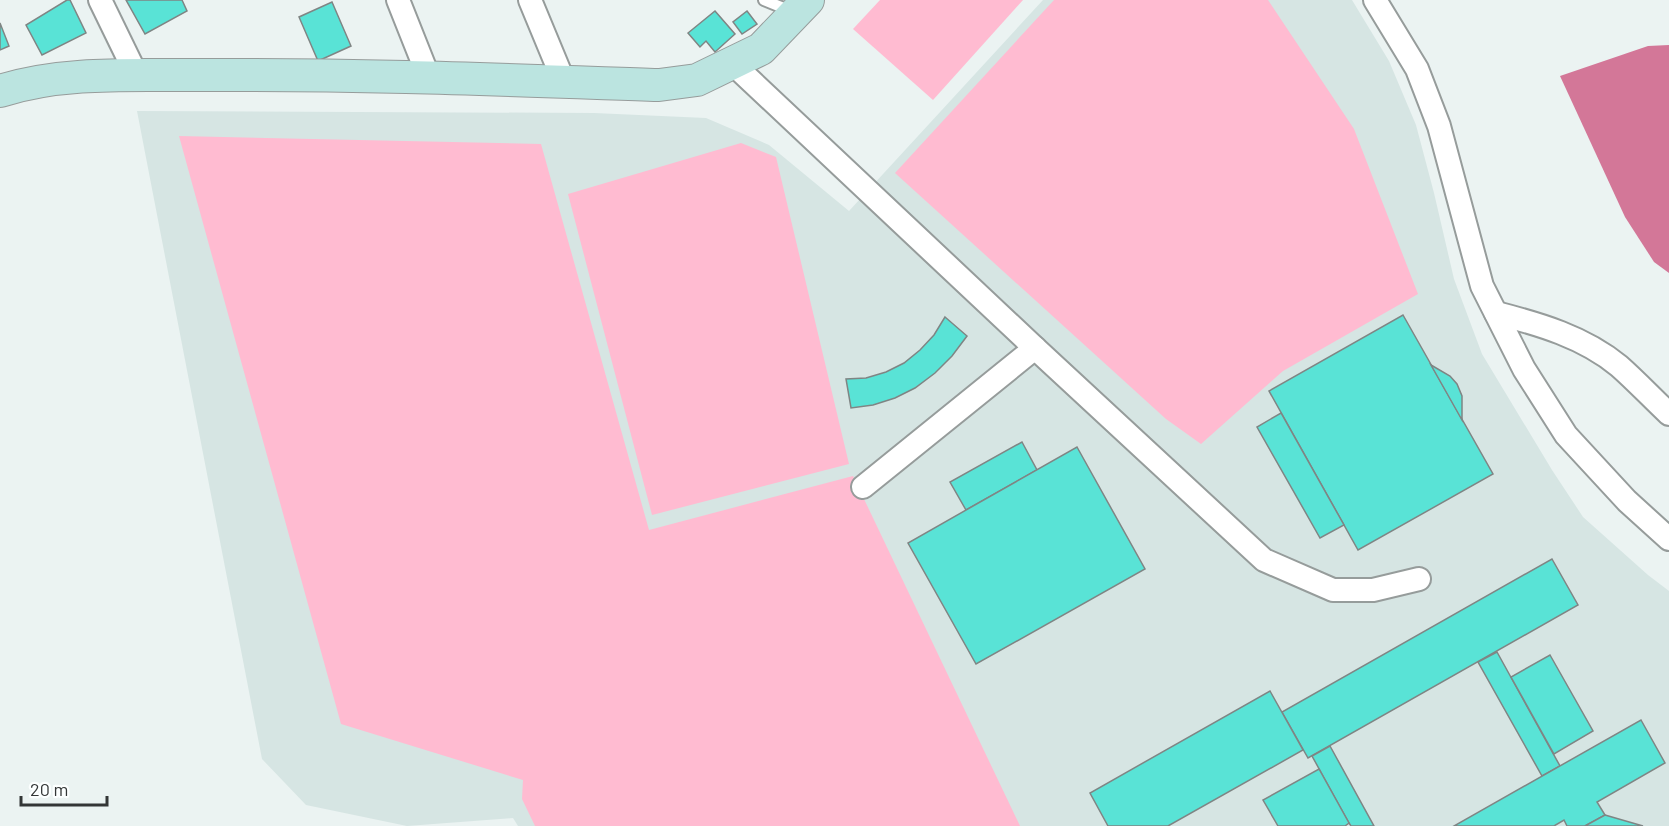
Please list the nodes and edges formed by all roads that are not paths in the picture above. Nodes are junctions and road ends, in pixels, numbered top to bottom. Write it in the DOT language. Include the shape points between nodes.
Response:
graph roads {
  1 [pos="100,0"];
  2 [pos="398,0"];
  3 [pos="530,0"];
  4 [pos="764,0"];
  5 [pos="1375,0"];
  6 [pos="803,7"];
  7 [pos="733,64"];
  8 [pos="137,76"];
  9 [pos="429,78"];
  10 [pos="564,82"];
  11 [pos="0,90"];
  12 [pos="1496,314"];
  13 [pos="1035,348"];
  14 [pos="1669,414"];
  15 [pos="863,487"];
  16 [pos="1669,539"];
  17 [pos="1419,579"];
  1 -- 8 [label="street"];
  2 -- 9 [label="street"];
  3 -- 10 [label="street"];
  4 -- 6 [label="lane"];
  5 -- 12 [label="street" via="1417,69 1439,126 1482,286"];
  6 -- 7 [label="street" via="761,49"];
  7 -- 10 [label="street" via="697,80 659,85"];
  7 -- 13 [label="street"];
  8 -- 9 [label="street"];
  8 -- 11 [label="street" via="37,81"];
  9 -- 10 [label="street"];
  12 -- 14 [label="street" via="1546,326 1590,348 1617,365"];
  12 -- 16 [label="street" via="1524,369 1566,435 1627,501"];
  13 -- 15 [label="street"];
  13 -- 17 [label="street" via="1264,560 1333,590 1374,590"];
}
